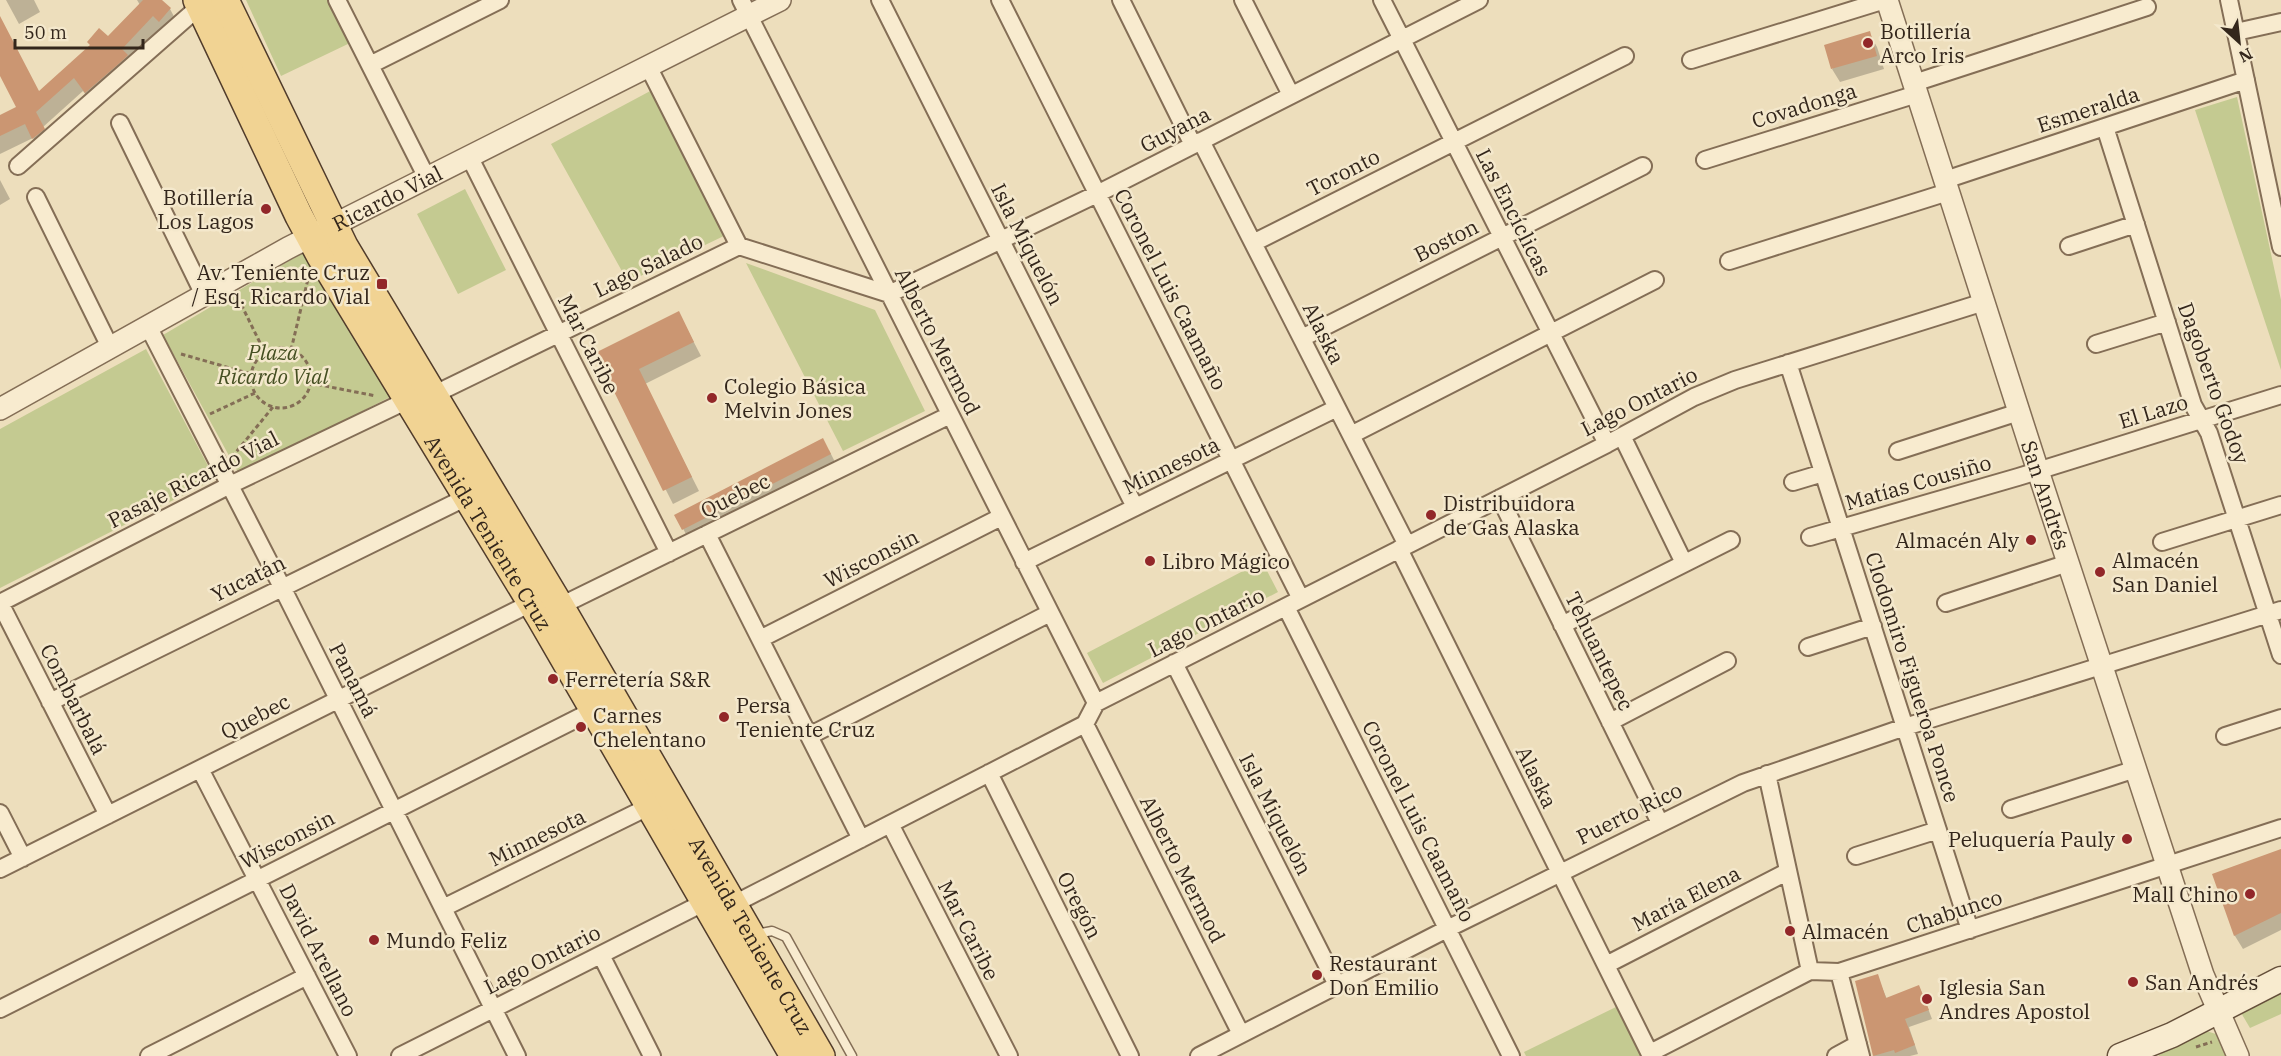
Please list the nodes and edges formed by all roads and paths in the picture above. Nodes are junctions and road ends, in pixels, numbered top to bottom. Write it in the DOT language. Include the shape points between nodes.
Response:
graph roads {
  1 [pos="337,0"];
  2 [pos="500,0"];
  3 [pos="780,0"];
  4 [pos="880,0"];
  5 [pos="1000,0"];
  6 [pos="1121,0"];
  7 [pos="1243,0"];
  8 [pos="1382,0"];
  9 [pos="1479,0"];
  10 [pos="1886,0"];
  11 [pos="2229,0"];
  12 [pos="207,2"];
  13 [pos="2147,7"];
  14 [pos="745,8"];
  15 [pos="2281,22"];
  16 [pos="2235,32"];
  17 [pos="1402,39"];
  18 [pos="1625,56"];
  19 [pos="1690,60"];
  20 [pos="370,65"];
  21 [pos="648,66"];
  22 [pos="2246,80"];
  23 [pos="1915,88"];
  24 [pos="1291,95"];
  25 [pos="120,123"];
  26 [pos="2105,127"];
  27 [pos="1454,142"];
  28 [pos="1197,143"];
  29 [pos="469,156"];
  30 [pos="1705,160"];
  31 [pos="18,166"];
  32 [pos="1643,166"];
  33 [pos="427,178"];
  34 [pos="1947,186"];
  35 [pos="1097,194"];
  36 [pos="36,197"];
  37 [pos="2136,224"];
  38 [pos="321,231"];
  39 [pos="1502,237"];
  40 [pos="1001,241"];
  41 [pos="1253,243"];
  42 [pos="739,246"];
  43 [pos="2069,246"];
  44 [pos="2281,246"];
  45 [pos="1729,261"];
  46 [pos="309,273"];
  47 [pos="1655,280"];
  48 [pos="889,294"];
  49 [pos="204,295"];
  50 [pos="237,297"];
  51 [pos="1984,302"];
  52 [pos="2167,322"];
  53 [pos="148,326"];
  54 [pos="559,334"];
  55 [pos="1551,334"];
  56 [pos="1302,338"];
  57 [pos="2096,344"];
  58 [pos="111,347"];
  59 [pos="160,349"];
  60 [pos="291,350"];
  61 [pos="266,353"];
  62 [pos="1788,363"];
  63 [pos="251,374"];
  64 [pos="310,383"];
  65 [pos="255,393"];
  66 [pos="435,394"];
  67 [pos="2281,395"];
  68 [pos="408,400"];
  69 [pos="273,407"];
  70 [pos="1337,408"];
  71 [pos="0,410"];
  72 [pos="2019,412"];
  73 [pos="950,415"];
  74 [pos="196,420"];
  75 [pos="2201,420"];
  76 [pos="1351,435"];
  77 [pos="1614,440"];
  78 [pos="1898,451"];
  79 [pos="1231,460"];
  80 [pos="2038,471"];
  81 [pos="1823,473"];
  82 [pos="226,477"];
  83 [pos="1793,482"];
  84 [pos="467,497"];
  85 [pos="1500,498"];
  86 [pos="2281,505"];
  87 [pos="1135,507"];
  88 [pos="1001,517"];
  89 [pos="2237,519"];
  90 [pos="1841,528"];
  91 [pos="707,534"];
  92 [pos="1810,537"];
  93 [pos="1731,540"];
  94 [pos="2162,542"];
  95 [pos="1403,547"];
  96 [pos="669,553"];
  97 [pos="1024,562"];
  98 [pos="1684,563"];
  99 [pos="2068,563"];
  100 [pos="282,586"];
  101 [pos="0,603"];
  102 [pos="1294,603"];
  103 [pos="1946,603"];
  104 [pos="544,608"];
  105 [pos="2274,612"];
  106 [pos="1050,613"];
  107 [pos="1562,625"];
  108 [pos="1873,626"];
  109 [pos="760,639"];
  110 [pos="1808,647"];
  111 [pos="2281,655"];
  112 [pos="1727,660"];
  113 [pos="1174,663"];
  114 [pos="2102,666"];
  115 [pos="339,699"];
  116 [pos="50,702"];
  117 [pos="1096,703"];
  118 [pos="594,710"];
  119 [pos="2281,718"];
  120 [pos="1610,722"];
  121 [pos="1085,724"];
  122 [pos="1905,727"];
  123 [pos="809,736"];
  124 [pos="2225,736"];
  125 [pos="200,769"];
  126 [pos="2136,769"];
  127 [pos="989,773"];
  128 [pos="1767,774"];
  129 [pos="650,806"];
  130 [pos="2011,809"];
  131 [pos="394,810"];
  132 [pos="0,813"];
  133 [pos="108,815"];
  134 [pos="1660,823"];
  135 [pos="890,824"];
  136 [pos="2281,828"];
  137 [pos="1938,830"];
  138 [pos="861,839"];
  139 [pos="1856,856"];
  140 [pos="23,858"];
  141 [pos="2168,866"];
  142 [pos="0,869"];
  143 [pos="1787,872"];
  144 [pos="1560,873"];
  145 [pos="257,880"];
  146 [pos="705,902"];
  147 [pos="734,904"];
  148 [pos="443,908"];
  149 [pos="1447,929"];
  150 [pos="1970,930"];
  151 [pos="752,935"];
  152 [pos="601,955"];
  153 [pos="1606,965"];
  154 [pos="1810,971"];
  155 [pos="1839,972"];
  156 [pos="307,976"];
  157 [pos="2281,979"];
  158 [pos="1337,985"];
  159 [pos="0,1009"];
  160 [pos="494,1009"];
  161 [pos="2218,1012"];
  162 [pos="1241,1034"];
  163 [pos="2172,1035"];
  164 [pos="1860,1050"];
  165 [pos="1651,1055"];
  166 [pos="148,1056"];
  167 [pos="348,1056"];
  168 [pos="400,1056"];
  169 [pos="517,1056"];
  170 [pos="652,1056"];
  171 [pos="794,1056"];
  172 [pos="821,1056"];
  173 [pos="852,1056"];
  174 [pos="1009,1056"];
  175 [pos="1130,1056"];
  176 [pos="1198,1056"];
  177 [pos="1511,1056"];
  178 [pos="1836,1056"];
  179 [pos="2120,1056"];
  180 [pos="2148,1056"];
  181 [pos="2238,1056"];
  1 -- 20 [label="street"];
  2 -- 20 [label="street"];
  3 -- 14 [label="street, Ricardo Vial"];
  4 -- 40 [label="street, Isla Miquelón"];
  5 -- 35 [label="street, Coronel Luis Caamaño"];
  6 -- 28 [label="street, Alaska"];
  7 -- 24 [label="street"];
  8 -- 17 [label="street, Las Encíclicas"];
  9 -- 17 [label="street, Guyana"];
  10 -- 19 [label="street"];
  10 -- 23 [label="street, San Andrés"];
  11 -- 16 [label="street"];
  12 -- 31 [label="street"];
  12 -- 38 [label="main road, Avenida Teniente Cruz"];
  13 -- 23 [label="street, Covadonga"];
  14 -- 21 [label="street, Ricardo Vial"];
  14 -- 48 [label="street, Alberto Mermod"];
  15 -- 16 [label="street"];
  16 -- 22 [label="street"];
  17 -- 24 [label="street, Guyana"];
  17 -- 27 [label="street, Las Encíclicas"];
  18 -- 27 [label="street, Toronto"];
  20 -- 33 [label="street"];
  21 -- 29 [label="street, Ricardo Vial"];
  21 -- 42 [label="street"];
  22 -- 26 [label="street, Esmeralda"];
  22 -- 44 [label="street"];
  23 -- 30 [label="street, Covadonga"];
  23 -- 34 [label="street, San Andrés"];
  24 -- 28 [label="street, Guyana"];
  25 -- 49 [label="street"];
  26 -- 34 [label="street, Esmeralda"];
  26 -- 37 [label="street, Dagoberto Godoy"];
  27 -- 39 [label="street, Las Encíclicas"];
  27 -- 41 [label="street, Toronto"];
  28 -- 35 [label="street, Guyana"];
  28 -- 41 [label="street, Alaska"];
  29 -- 33 [label="street, Ricardo Vial"];
  29 -- 54 [label="street, Mar Caribe"];
  32 -- 39 [label="street, Boston"];
  33 -- 38 [label="street, Ricardo Vial"];
  34 -- 45 [label="street, Esmeralda"];
  34 -- 51 [label="street, San Andrés"];
  35 -- 40 [label="street, Guyana"];
  35 -- 79 [label="street, Coronel Luis Caamaño"];
  36 -- 58 [label="street"];
  37 -- 43 [label="street"];
  37 -- 52 [label="street, Dagoberto Godoy"];
  38 -- 49 [label="street, Ricardo Vial"];
  38 -- 66 [label="main road, Avenida Teniente Cruz"];
  38 -- 68 [label="main road, Avenida Teniente Cruz"];
  39 -- 55 [label="street, Las Encíclicas"];
  39 -- 56 [label="street, Boston"];
  40 -- 48 [label="street, Guyana"];
  40 -- 87 [label="street, Isla Miquelón"];
  41 -- 56 [label="street, Alaska"];
  42 -- 48 [label="street"];
  42 -- 54 [label="street, Lago Salado"];
  46 -- 60 [label="path"];
  47 -- 55 [label="street"];
  48 -- 73 [label="street, Alberto Mermod"];
  49 -- 53 [label="street, Ricardo Vial"];
  50 -- 61 [label="path"];
  51 -- 62 [label="street, Lago Ontario"];
  51 -- 72 [label="street, San Andrés"];
  52 -- 57 [label="street"];
  52 -- 75 [label="street, Dagoberto Godoy"];
  53 -- 58 [label="street, Ricardo Vial"];
  53 -- 59 [label="street, Panamá"];
  54 -- 66 [label="street, Lago Salado"];
  54 -- 96 [label="street, Mar Caribe"];
  55 -- 76 [label="street"];
  55 -- 77 [label="street, Las Encíclicas"];
  56 -- 70 [label="street, Alaska"];
  58 -- 71 [label="street, Ricardo Vial"];
  59 -- 63 [label="path"];
  59 -- 74 [label="street, Panamá"];
  60 -- 61 [label="path" via="282,348"];
  60 -- 64 [label="path" via="307,363"];
  61 -- 63 [label="path"];
  62 -- 77 [label="street, Lago Ontario" via="1715,387"];
  62 -- 81 [label="street, Clodomiro Figueroa Ponce"];
  63 -- 65 [label="path"];
  64 -- 68 [label="path"];
  64 -- 69 [label="path" via="301,400 283,408"];
  65 -- 69 [label="path"];
  65 -- 74 [label="path"];
  66 -- 104 [label="main road, Avenida Teniente Cruz"];
  67 -- 75 [label="street, El Lazo"];
  68 -- 82 [label="street, Pasaje Ricardo Vial"];
  68 -- 84 [label="main road, Avenida Teniente Cruz"];
  69 -- 82 [label="path"];
  70 -- 76 [label="street, Alaska"];
  70 -- 79 [label="street, Minnesota"];
  72 -- 78 [label="street"];
  72 -- 80 [label="street, San Andrés"];
  73 -- 88 [label="street, Alberto Mermod"];
  73 -- 91 [label="street, Quebec"];
  74 -- 82 [label="street, Panamá"];
  75 -- 80 [label="street, El Lazo"];
  75 -- 89 [label="street, Dagoberto Godoy" via="2209,433"];
  76 -- 95 [label="street, Alaska"];
  77 -- 85 [label="street, Lago Ontario"];
  77 -- 98 [label="street, Las Encíclicas"];
  79 -- 87 [label="street, Minnesota"];
  79 -- 102 [label="street, Coronel Luis Caamaño"];
  80 -- 90 [label="street, Matías Cousiño"];
  80 -- 99 [label="street, San Andrés"];
  81 -- 83 [label="street"];
  81 -- 90 [label="street, Clodomiro Figueroa Ponce"];
  82 -- 100 [label="street, Panamá"];
  82 -- 101 [label="street, Pasaje Ricardo Vial"];
  84 -- 100 [label="street, Yucatán"];
  84 -- 104 [label="main road, Avenida Teniente Cruz"];
  85 -- 95 [label="street, Lago Ontario"];
  85 -- 107 [label="street, Tehuantepec"];
  86 -- 89 [label="street"];
  87 -- 97 [label="street, Minnesota"];
  88 -- 97 [label="street, Alberto Mermod"];
  88 -- 109 [label="street, Wisconsin"];
  89 -- 94 [label="street"];
  89 -- 105 [label="street, Dagoberto Godoy"];
  90 -- 92 [label="street, Matías Cousiño"];
  90 -- 108 [label="street, Clodomiro Figueroa Ponce"];
  91 -- 96 [label="street, Quebec"];
  91 -- 109 [label="street"];
  93 -- 98 [label="street"];
  95 -- 102 [label="street, Lago Ontario"];
  95 -- 144 [label="street, Alaska"];
  96 -- 104 [label="street, Quebec"];
  97 -- 106 [label="street, Alberto Mermod"];
  98 -- 107 [label="street"];
  99 -- 103 [label="street"];
  99 -- 114 [label="street, San Andrés"];
  100 -- 115 [label="street, Panamá"];
  100 -- 116 [label="street, Yucatán"];
  101 -- 116 [label="street, Combarbalá"];
  102 -- 113 [label="street, Lago Ontario"];
  102 -- 149 [label="street, Coronel Luis Caamaño"];
  104 -- 115 [label="street, Quebec"];
  104 -- 118 [label="main road, Avenida Teniente Cruz"];
  104 -- 147 [label="main road, Avenida Teniente Cruz"];
  105 -- 111 [label="street, Dagoberto Godoy"];
  105 -- 114 [label="street, Puerto Rico"];
  106 -- 117 [label="street, Alberto Mermod"];
  106 -- 123 [label="street"];
  107 -- 120 [label="street, Tehuantepec"];
  108 -- 110 [label="street"];
  108 -- 122 [label="street, Clodomiro Figueroa Ponce"];
  109 -- 123 [label="street"];
  112 -- 120 [label="street"];
  113 -- 117 [label="street, Lago Ontario"];
  113 -- 158 [label="street, Isla Miquelón"];
  114 -- 122 [label="street, Puerto Rico"];
  114 -- 126 [label="street, San Andrés"];
  115 -- 125 [label="street, Quebec"];
  115 -- 131 [label="street, Panamá"];
  116 -- 133 [label="street, Combarbalá"];
  117 -- 121 [label="street"];
  118 -- 129 [label="main road, Avenida Teniente Cruz"];
  118 -- 131 [label="street, Wisconsin"];
  119 -- 124 [label="street"];
  120 -- 134 [label="street, Tehuantepec"];
  121 -- 127 [label="street"];
  121 -- 162 [label="street, Alberto Mermod"];
  122 -- 128 [label="street, Puerto Rico"];
  122 -- 137 [label="street, Clodomiro Figueroa Ponce"];
  123 -- 138 [label="street"];
  125 -- 133 [label="street, Quebec"];
  125 -- 145 [label="street, David Arellano"];
  126 -- 130 [label="street"];
  126 -- 141 [label="street, San Andrés"];
  127 -- 135 [label="street"];
  127 -- 175 [label="street, Oregón"];
  128 -- 134 [label="street, Puerto Rico"];
  128 -- 143 [label="street"];
  129 -- 146 [label="main road, Avenida Teniente Cruz"];
  129 -- 148 [label="street, Minnesota"];
  131 -- 145 [label="street, Wisconsin"];
  131 -- 148 [label="street, Panamá"];
  132 -- 140 [label="street"];
  133 -- 140 [label="street, Quebec"];
  134 -- 144 [label="street, Puerto Rico"];
  135 -- 138 [label="street"];
  135 -- 174 [label="street, Mar Caribe"];
  136 -- 141 [label="street, Chabunco"];
  137 -- 139 [label="street"];
  137 -- 150 [label="street, Clodomiro Figueroa Ponce"];
  138 -- 147 [label="street"];
  140 -- 142 [label="street, Quebec"];
  141 -- 150 [label="street, Chabunco"];
  141 -- 161 [label="street, San Andrés"];
  143 -- 153 [label="street, María Elena"];
  143 -- 154 [label="street"];
  144 -- 149 [label="street, Puerto Rico"];
  144 -- 153 [label="street, Alaska"];
  145 -- 156 [label="street, David Arellano"];
  145 -- 159 [label="street, Wisconsin"];
  146 -- 152 [label="street, Lago Ontario"];
  146 -- 171 [label="main road, Avenida Teniente Cruz"];
  147 -- 151 [label="main road, Avenida Teniente Cruz"];
  148 -- 160 [label="street, Panamá"];
  149 -- 158 [label="street, Puerto Rico"];
  149 -- 177 [label="street, Coronel Luis Caamaño"];
  150 -- 155 [label="street, Chabunco"];
  151 -- 172 [label="main road, Avenida Teniente Cruz"];
  151 -- 173 [label="lane" via="772,931 786,937"];
  152 -- 160 [label="street, Lago Ontario"];
  152 -- 170 [label="street"];
  153 -- 165 [label="street, Alaska"];
  154 -- 155 [label="street, Chabunco"];
  154 -- 165 [label="street, Chabunco"];
  155 -- 164 [label="street"];
  156 -- 166 [label="street"];
  156 -- 167 [label="street, David Arellano"];
  157 -- 161 [label="main road"];
  158 -- 162 [label="street, Puerto Rico"];
  160 -- 168 [label="street, Lago Ontario"];
  160 -- 169 [label="street, Panamá"];
  161 -- 163 [label="main road"];
  161 -- 181 [label="street, San Andrés"];
  162 -- 176 [label="street, Puerto Rico"];
  163 -- 179 [label="main road"];
  163 -- 180 [label="main road"];
  164 -- 178 [label="street"];
}
